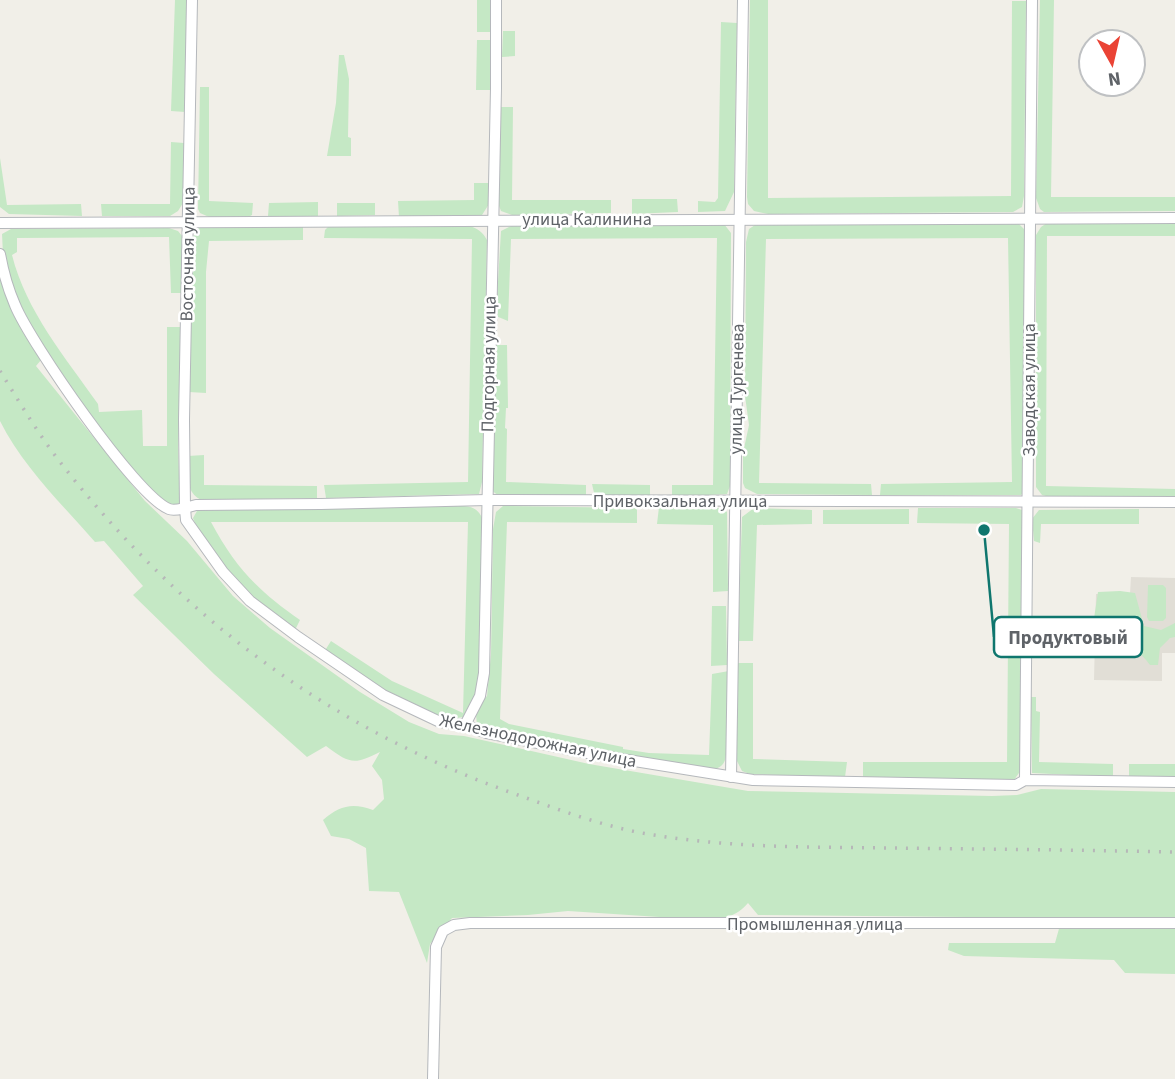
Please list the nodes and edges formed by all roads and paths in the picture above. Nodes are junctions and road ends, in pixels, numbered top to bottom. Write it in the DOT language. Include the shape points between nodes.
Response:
graph roads {
  1 [pos="192,0"];
  2 [pos="496,0"];
  3 [pos="743,0"];
  4 [pos="1032,0"];
  5 [pos="1030,217"];
  6 [pos="1175,218"];
  7 [pos="739,219"];
  8 [pos="492,220"];
  9 [pos="0,223"];
  10 [pos="188,223"];
  11 [pos="0,254"];
  12 [pos="486,500"];
  13 [pos="736,501"];
  14 [pos="1028,502"];
  15 [pos="1175,502"];
  16 [pos="185,508"];
  17 [pos="465,725"];
  18 [pos="731,777"];
  19 [pos="1025,780"];
  20 [pos="1175,782"];
  21 [pos="1175,923"];
  22 [pos="433,1079"];
  1 -- 10 [label="street, Восточная улица"];
  2 -- 8 [label="street, Подгорная улица"];
  3 -- 7 [label="street, улица Тургенева"];
  4 -- 5 [label="street, Заводская улица"];
  5 -- 6 [label="street, улица Калинина"];
  5 -- 7 [label="street, улица Калинина"];
  5 -- 14 [label="street, Заводская улица"];
  7 -- 8 [label="street, улица Калинина"];
  7 -- 13 [label="street, улица Тургенева"];
  8 -- 10 [label="street, улица Калинина"];
  8 -- 12 [label="street, Подгорная улица"];
  9 -- 10 [label="street, улица Калинина"];
  10 -- 16 [label="street, Восточная улица"];
  11 -- 16 [label="street" via="15,307 98,432 149,496 171,510"];
  12 -- 13 [label="street, Привокзальная улица"];
  12 -- 16 [label="street, Привокзальная улица"];
  12 -- 17 [label="street, Подгорная улица" via="484,673 480,696"];
  13 -- 14 [label="street, Привокзальная улица"];
  13 -- 18 [label="street, улица Тургенева"];
  14 -- 15 [label="street, Привокзальная улица"];
  14 -- 19 [label="street, Заводская улица"];
  16 -- 17 [label="street, Железнодорожная улица" via="186,520 250,601 383,695 440,722"];
  17 -- 18 [label="street, Железнодорожная улица" via="524,741"];
  18 -- 19 [label="street, Железнодорожная улица" via="1016,785"];
  19 -- 20 [label="street, Железнодорожная улица"];
  21 -- 22 [label="street, Промышленная улица" via="454,925 443,931 436,947"];
}
